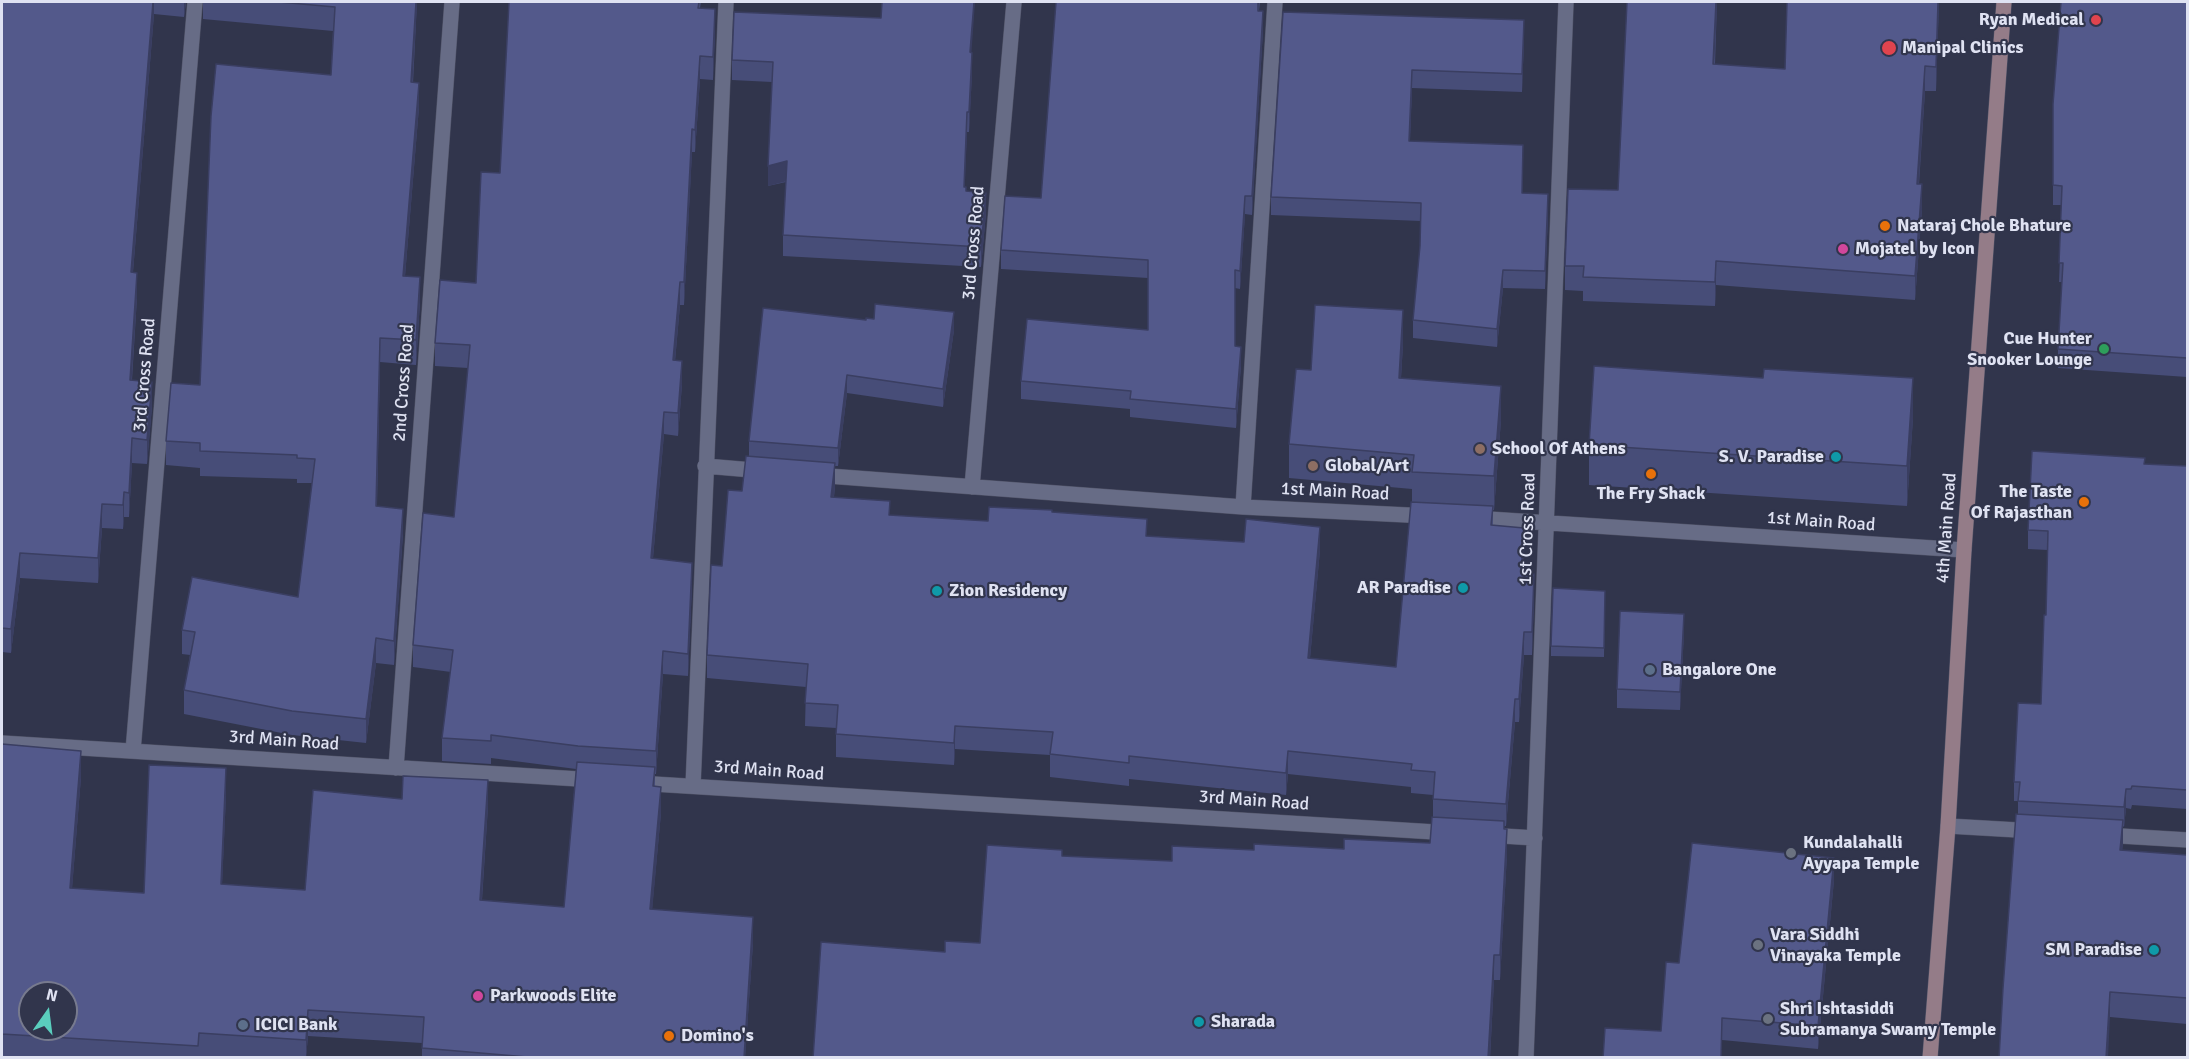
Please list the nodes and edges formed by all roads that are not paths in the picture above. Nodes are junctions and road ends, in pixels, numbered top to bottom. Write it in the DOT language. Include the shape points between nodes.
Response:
graph roads {
  1 [pos="195,2"];
  2 [pos="452,2"];
  3 [pos="726,2"];
  4 [pos="1014,2"];
  5 [pos="1275,2"];
  6 [pos="1566,2"];
  7 [pos="2004,2"];
  8 [pos="705,466"];
  9 [pos="775,472"];
  10 [pos="798,474"];
  11 [pos="972,487"];
  12 [pos="1243,507"];
  13 [pos="1548,522"];
  14 [pos="1964,550"];
  15 [pos="2,743"];
  16 [pos="133,751"];
  17 [pos="396,768"];
  18 [pos="693,786"];
  19 [pos="1948,826"];
  20 [pos="2048,832"];
  21 [pos="2095,835"];
  22 [pos="1535,838"];
  23 [pos="2187,840"];
  24 [pos="1526,1058"];
  25 [pos="1930,1058"];
  1 -- 16 [label="street, 3rd Cross Road"];
  2 -- 17 [label="street, 2nd Cross Road"];
  3 -- 8 [label="street"];
  4 -- 11 [label="street, 3rd Cross Road"];
  5 -- 12 [label="street"];
  6 -- 13 [label="street, 1st Cross Road"];
  7 -- 14 [label="street, 4th Main Road"];
  8 -- 9 [label="street"];
  8 -- 18 [label="street"];
  10 -- 11 [label="street, 1st Main Road"];
  11 -- 12 [label="street, 1st Main Road"];
  12 -- 13 [label="street, 1st Main Road"];
  13 -- 14 [label="street, 1st Main Road"];
  13 -- 22 [label="street, 1st Cross Road"];
  14 -- 19 [label="street, 4th Main Road"];
  15 -- 16 [label="street, 3rd Main Road"];
  16 -- 17 [label="street, 3rd Main Road"];
  17 -- 18 [label="street, 3rd Main Road"];
  18 -- 22 [label="street, 3rd Main Road"];
  19 -- 20 [label="street"];
  19 -- 25 [label="street, 4th Main Road"];
  21 -- 23 [label="street"];
  22 -- 24 [label="street, 1st Cross Road"];
}
